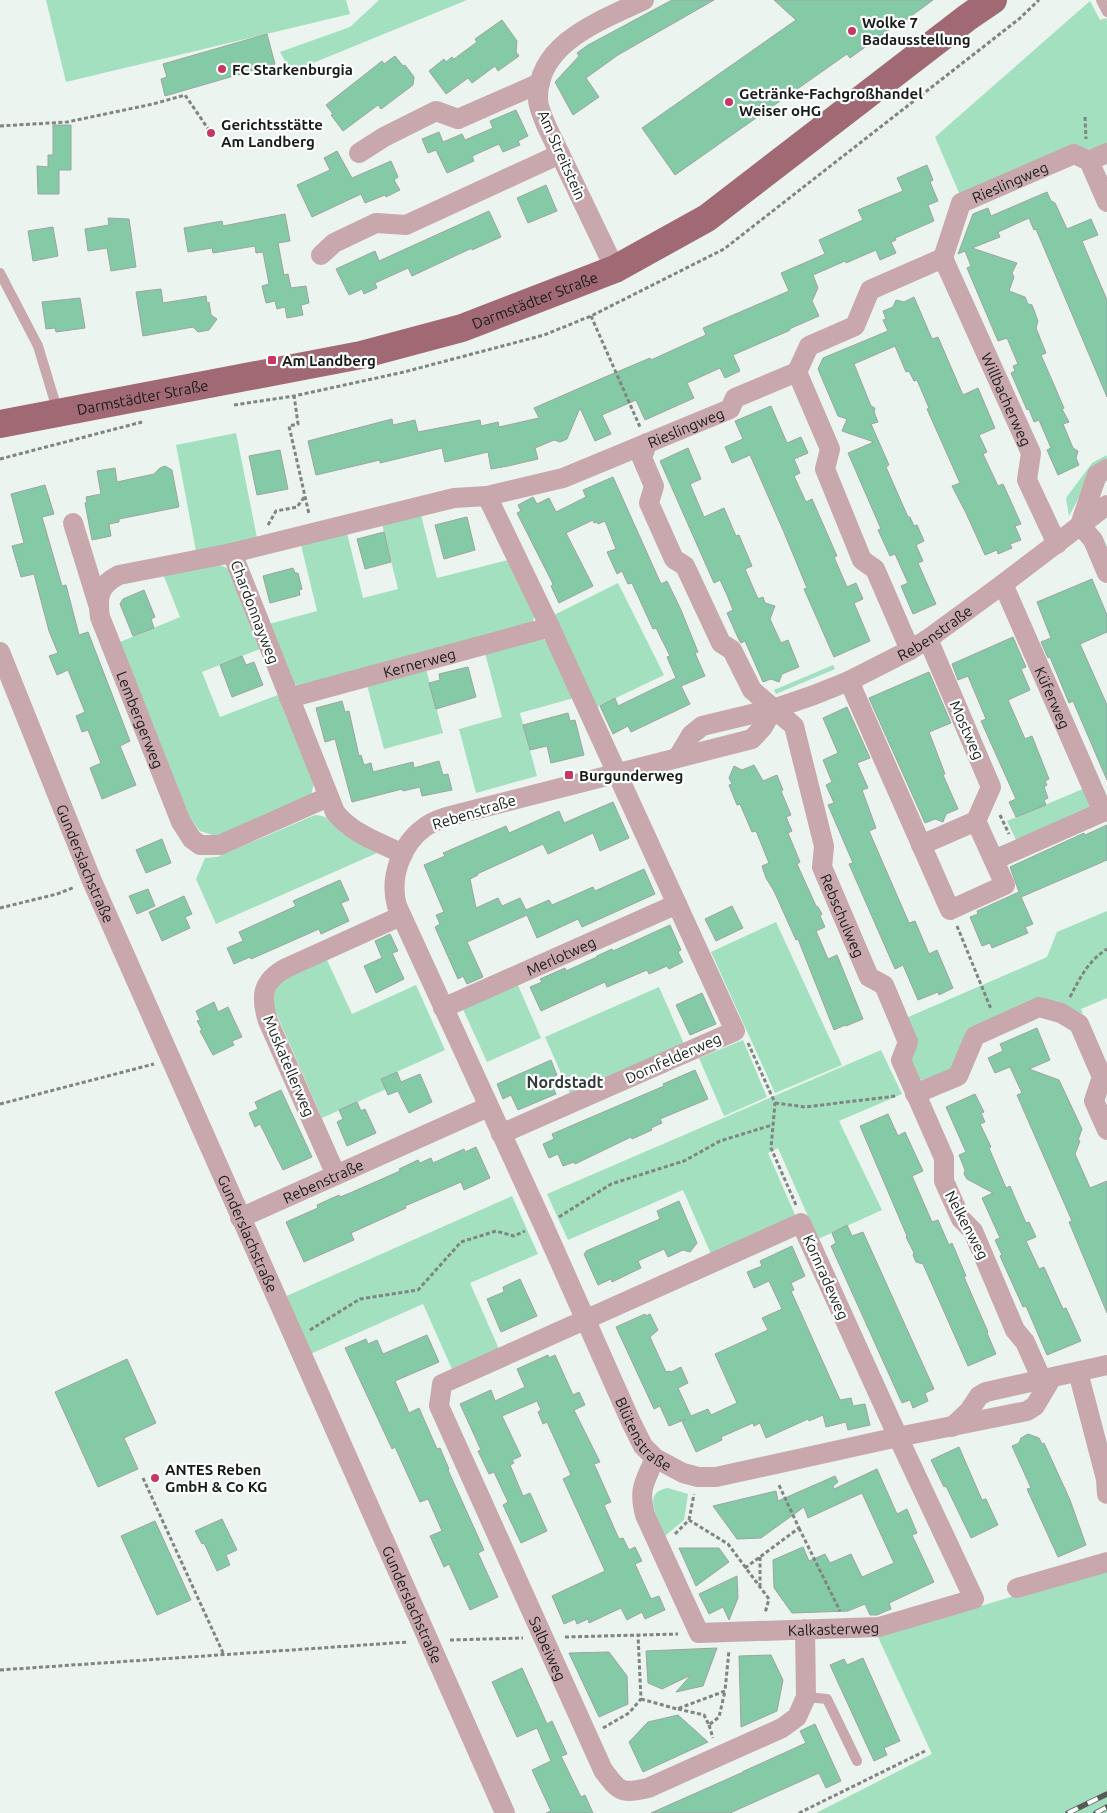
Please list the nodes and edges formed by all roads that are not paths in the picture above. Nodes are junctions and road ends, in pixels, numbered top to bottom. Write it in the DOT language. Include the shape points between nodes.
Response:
graph roads {
  1 [pos="644,0"];
  2 [pos="993,0"];
  3 [pos="1101,0"];
  4 [pos="1107,12"];
  5 [pos="540,83"];
  6 [pos="359,153"];
  7 [pos="560,154"];
  8 [pos="1098,157"];
  9 [pos="1107,202"];
  10 [pos="321,255"];
  11 [pos="943,258"];
  12 [pos="615,269"];
  13 [pos="0,273"];
  14 [pos="797,372"];
  15 [pos="58,413"];
  16 [pos="0,424"];
  17 [pos="647,443"];
  18 [pos="1107,469"];
  19 [pos="487,496"];
  20 [pos="1107,505"];
  21 [pos="73,523"];
  22 [pos="1080,525"];
  23 [pos="1057,544"];
  24 [pos="232,553"];
  25 [pos="1107,573"];
  26 [pos="1003,584"];
  27 [pos="98,604"];
  28 [pos="550,627"];
  29 [pos="928,638"];
  30 [pos="910,650"];
  31 [pos="0,652"];
  32 [pos="849,681"];
  33 [pos="289,698"];
  34 [pos="773,709"];
  35 [pos="617,773"];
  36 [pos="328,797"];
  37 [pos="1105,811"];
  38 [pos="976,821"];
  39 [pos="921,846"];
  40 [pos="403,854"];
  41 [pos="994,860"];
  42 [pos="677,904"];
  43 [pos="402,916"];
  44 [pos="443,1008"];
  45 [pos="901,1060"];
  46 [pos="915,1094"];
  47 [pos="488,1107"];
  48 [pos="1107,1130"];
  49 [pos="501,1134"];
  50 [pos="336,1176"];
  51 [pos="240,1218"];
  52 [pos="584,1319"];
  53 [pos="1107,1366"];
  54 [pos="1078,1372"];
  55 [pos="1047,1379"];
  56 [pos="952,1427"];
  57 [pos="898,1437"];
  58 [pos="655,1458"];
  59 [pos="1107,1494"];
  60 [pos="1107,1562"];
  61 [pos="1017,1588"];
  62 [pos="805,1629"];
  63 [pos="806,1697"];
  64 [pos="857,1761"];
  65 [pos="505,1813"];
  1 -- 5 [label="street, Am Streitstein" via="584,30 557,49"];
  2 -- 12 [label="main road, Darmstädter Straße" via="707,218"];
  3 -- 4 [label="lane"];
  5 -- 6 [label="street" via="458,119 436,111"];
  5 -- 7 [label="street, Am Streitstein" via="538,100"];
  7 -- 10 [label="street" via="406,225 376,224 334,243"];
  7 -- 12 [label="street, Am Streitstein"];
  8 -- 9 [label="street"];
  8 -- 11 [label="street, Rieslingweg" via="1074,154 961,203"];
  11 -- 14 [label="street" via="870,290 855,326 809,346"];
  11 -- 23 [label="street, Willbacherweg" via="1031,452 1027,480"];
  12 -- 15 [label="main road, Darmstädter Straße" via="462,328 361,355"];
  13 -- 15 [label="lane" via="38,346"];
  14 -- 17 [label="street, Rieslingweg" via="735,398 730,410"];
  14 -- 30 [label="street" via="830,450 824,469 862,560 875,569"];
  15 -- 16 [label="main road, Darmstädter Straße"];
  17 -- 19 [label="street, Rieslingweg" via="563,478"];
  17 -- 34 [label="street, Rebschulweg" via="642,458 654,486 649,503 674,559 685,566 721,644 732,650 752,690"];
  18 -- 22 [label="street" via="1097,475"];
  19 -- 24 [label="street, Chardonnayweg" via="454,498"];
  19 -- 28 [label="street"];
  20 -- 22 [label="street, Rebenstraße"];
  21 -- 27 [label="street, Lembergerweg"];
  22 -- 23 [label="street, Rebenstraße"];
  22 -- 25 [label="street" via="1093,540"];
  23 -- 26 [label="street, Rebenstraße"];
  24 -- 27 [label="street" via="118,575 108,581"];
  24 -- 33 [label="street, Chardonnayweg"];
  26 -- 29 [label="street, Rebenstraße"];
  26 -- 37 [label="street, Küferweg"];
  27 -- 36 [label="street, Lembergerweg" via="100,617 181,822 192,839 200,845 220,845"];
  28 -- 33 [label="street, Kernerweg"];
  28 -- 35 [label="street"];
  29 -- 30 [label="street, Rebenstraße"];
  29 -- 38 [label="street, Mostweg" via="991,787"];
  30 -- 32 [label="street, Rebenstraße"];
  31 -- 51 [label="street, Gunderslachstraße" via="92,881"];
  32 -- 34 [label="street, Rebenstraße"];
  32 -- 39 [label="street"];
  33 -- 36 [label="street, Chardonnayweg"];
  34 -- 35 [label="street, Rebenstraße" via="702,726 691,735 678,757"];
  34 -- 45 [label="street, Rebschulweg" via="794,726 824,846 822,867 869,977 884,986 908,1042"];
  35 -- 40 [label="street, Rebenstraße" via="441,819 414,837"];
  35 -- 42 [label="street"];
  36 -- 40 [label="street, Chardonnayweg" via="346,824"];
  37 -- 41 [label="street"];
  38 -- 39 [label="street"];
  38 -- 41 [label="street"];
  39 -- 41 [label="street" via="950,910 1005,885"];
  40 -- 43 [label="street, Rebenstraße" via="394,878 394,896"];
  42 -- 44 [label="street, Merlotweg"];
  42 -- 49 [label="street, Dornfelderweg" via="735,1030"];
  43 -- 44 [label="street, Rebenstraße"];
  43 -- 50 [label="street, Muskatellerweg" via="276,973 265,987 264,1010 268,1021"];
  44 -- 47 [label="street, Rebenstraße"];
  45 -- 46 [label="street, Nelkenweg"];
  46 -- 48 [label="street" via="958,1076 975,1036 1039,1007 1061,1013 1079,1024 1102,1077 1094,1101"];
  46 -- 55 [label="street, Nelkenweg" via="944,1158 944,1181 961,1219 973,1231 1016,1330"];
  47 -- 49 [label="street, Rebenstraße"];
  47 -- 50 [label="street, Rebenstraße"];
  49 -- 52 [label="street, Blütenstraße"];
  50 -- 51 [label="street, Rebenstraße"];
  51 -- 65 [label="street, Gunderslachstraße"];
  52 -- 57 [label="street, Kornradeweg" via="801,1223"];
  52 -- 58 [label="street, Blütenstraße" via="643,1446"];
  52 -- 63 [label="street, Salbeiweg" via="442,1384 439,1406 603,1770 615,1787 628,1792 648,1788 782,1728 797,1717"];
  53 -- 54 [label="street"];
  54 -- 55 [label="street"];
  54 -- 59 [label="street"];
  55 -- 56 [label="street" via="986,1392"];
  55 -- 56 [label="street, Blütenstraße" via="1035,1406 1027,1411"];
  56 -- 57 [label="street, Blütenstraße"];
  57 -- 58 [label="street, Blütenstraße" via="716,1477 683,1473"];
  57 -- 62 [label="street, Kalkasterweg" via="974,1599 879,1627"];
  58 -- 62 [label="street, Kalkasterweg" via="641,1496 645,1515 699,1633"];
  60 -- 61 [label="street"];
  62 -- 63 [label="street, Salbeiweg"];
  63 -- 64 [label="lane" via="827,1699"];
}
